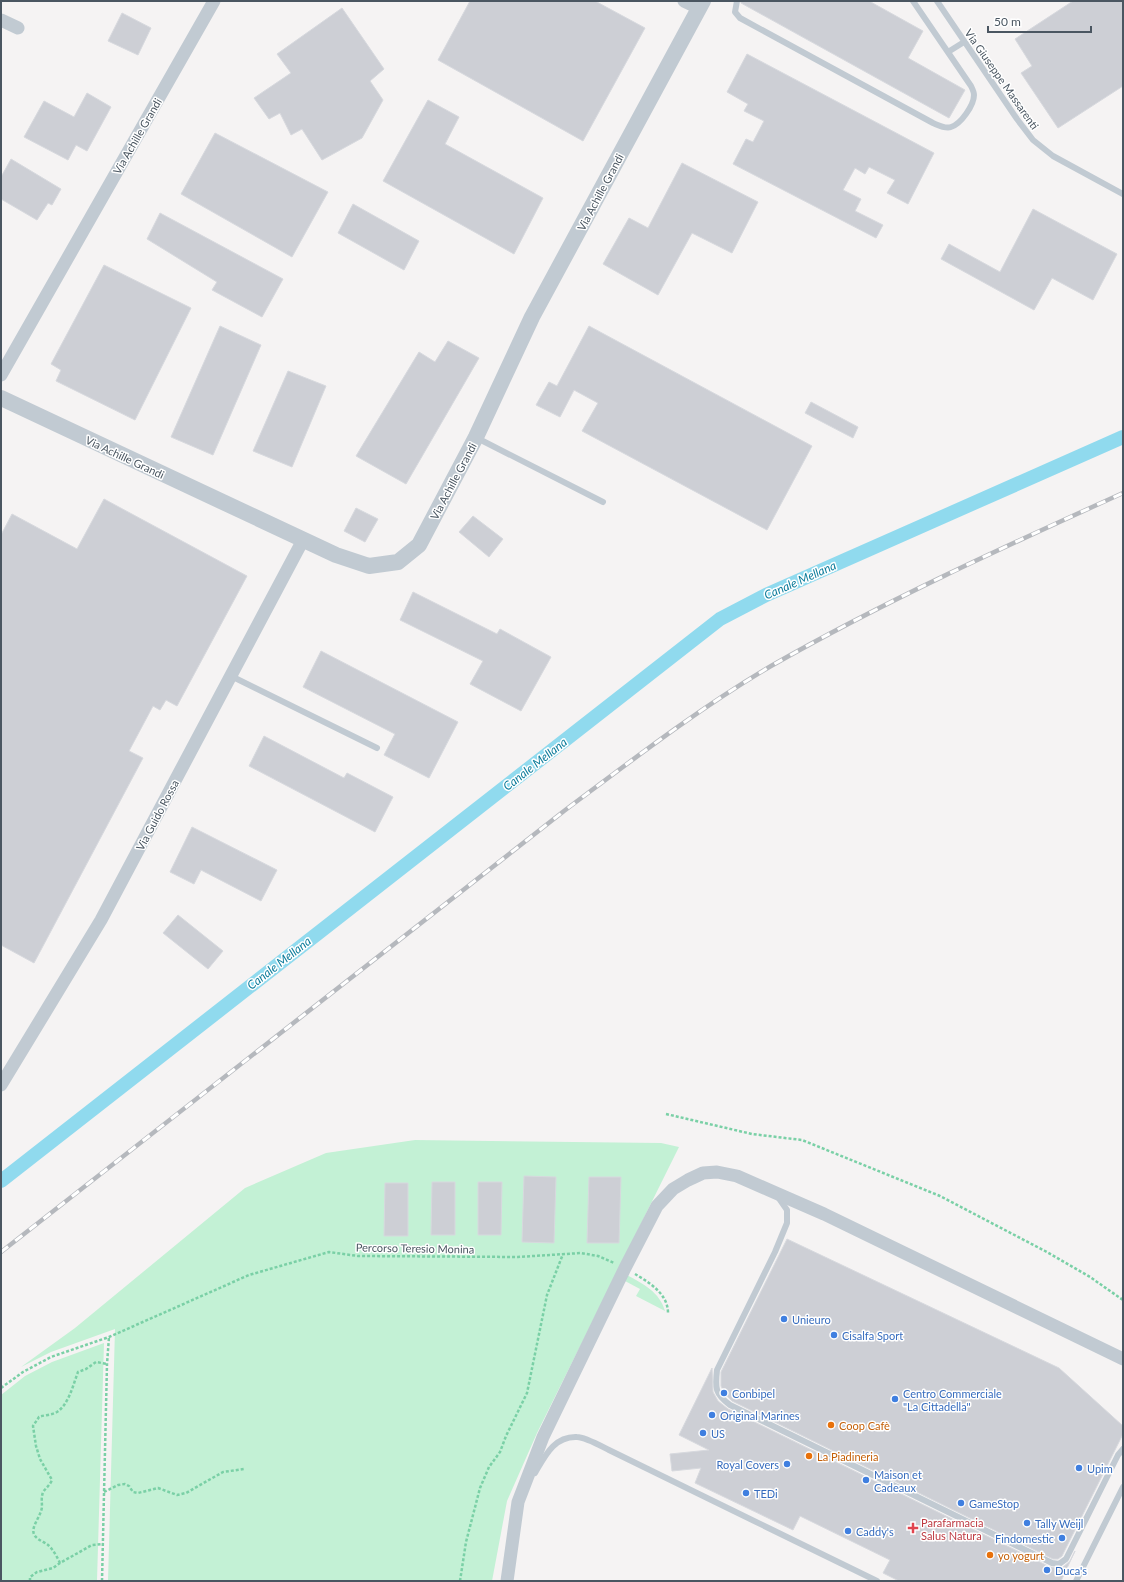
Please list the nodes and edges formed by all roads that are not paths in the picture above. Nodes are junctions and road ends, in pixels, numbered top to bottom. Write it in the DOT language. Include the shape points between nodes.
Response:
graph roads {
  1 [pos="214,1"];
  2 [pos="684,1"];
  3 [pos="737,1"];
  4 [pos="913,1"];
  5 [pos="937,1"];
  6 [pos="701,5"];
  7 [pos="1,20"];
  8 [pos="18,28"];
  9 [pos="964,42"];
  10 [pos="948,52"];
  11 [pos="1123,194"];
  12 [pos="1,375"];
  13 [pos="1,398"];
  14 [pos="476,437"];
  15 [pos="604,502"];
  16 [pos="303,540"];
  17 [pos="231,676"];
  18 [pos="377,748"];
  19 [pos="1,1085"];
  20 [pos="769,1190"];
  21 [pos="1123,1359"];
  22 [pos="1123,1449"];
  23 [pos="1123,1487"];
  24 [pos="518,1502"];
  25 [pos="507,1581"];
  26 [pos="877,1581"];
  27 [pos="1076,1581"];
  1 -- 12 [label="street, Via Achille Grandi"];
  2 -- 6 [label="street, Via Achille Grandi"];
  3 -- 10 [label="lane" via="735,12 740,18 933,123 951,128 960,122 970,108 974,95 971,86"];
  4 -- 10 [label="lane"];
  5 -- 9 [label="lane, Via Giuseppe Massarenti"];
  6 -- 14 [label="street, Via Achille Grandi" via="532,317"];
  7 -- 8 [label="street"];
  9 -- 10 [label="lane"];
  9 -- 11 [label="lane, Via Giuseppe Massarenti" via="1033,140 1053,156"];
  13 -- 16 [label="street, Via Achille Grandi"];
  14 -- 15 [label="lane"];
  14 -- 16 [label="street, Via Achille Grandi" via="419,545 398,562 369,566"];
  16 -- 17 [label="street, Via Guido Rossa"];
  17 -- 18 [label="lane"];
  17 -- 19 [label="street, Via Guido Rossa" via="101,920"];
  20 -- 21 [label="street" via="824,1214"];
  20 -- 22 [label="lane" via="781,1199 787,1210 787,1223 717,1370 715,1385 720,1398 1052,1563 1059,1564 1069,1554"];
  20 -- 24 [label="street" via="737,1176 717,1172 703,1173 673,1189 657,1206 543,1437"];
  23 -- 27 [label="lane"];
  24 -- 25 [label="street"];
  24 -- 26 [label="lane" via="546,1453 559,1440 578,1436"];
}
